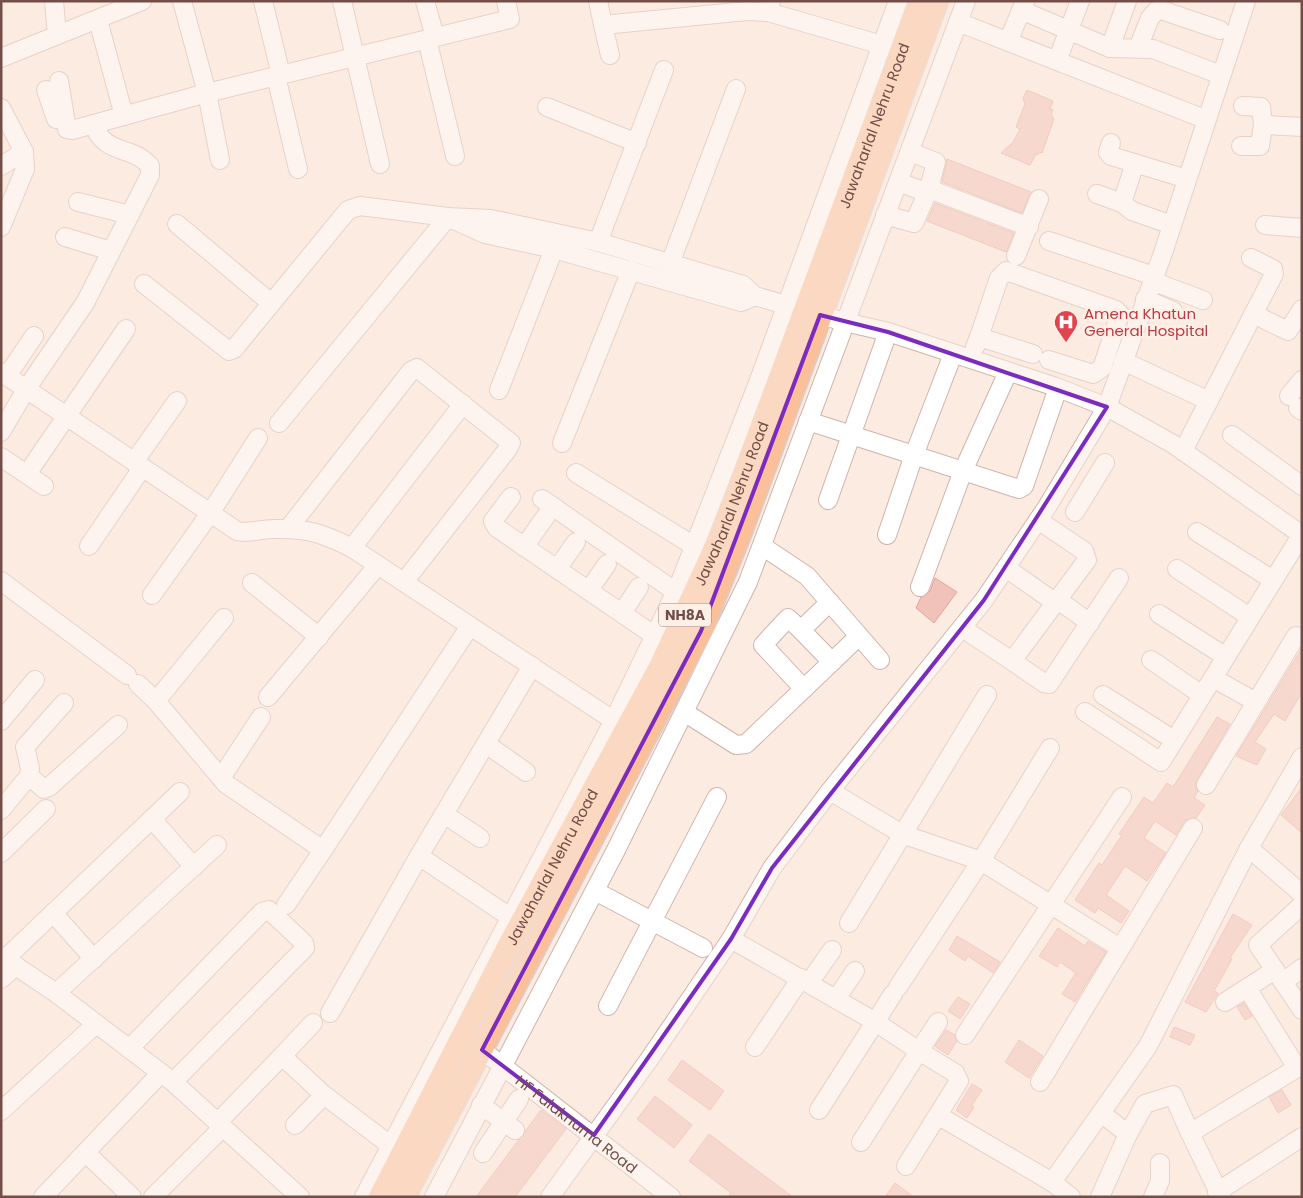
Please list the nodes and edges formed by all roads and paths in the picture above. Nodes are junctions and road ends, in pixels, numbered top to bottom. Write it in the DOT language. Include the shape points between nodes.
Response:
graph roads {
  1 [pos="54,1"];
  2 [pos="142,1"];
  3 [pos="182,1"];
  4 [pos="263,1"];
  5 [pos="342,1"];
  6 [pos="425,1"];
  7 [pos="506,1"];
  8 [pos="598,1"];
  9 [pos="898,1"];
  10 [pos="920,1"];
  11 [pos="937,1"];
  12 [pos="966,1"];
  13 [pos="1080,1"];
  14 [pos="1127,1"];
  15 [pos="1246,1"];
  16 [pos="1023,6"];
  17 [pos="769,7"];
  18 [pos="1150,18"];
  19 [pos="98,20"];
  20 [pos="958,22"];
  21 [pos="603,25"];
  22 [pos="1069,30"];
  23 [pos="1220,30"];
  24 [pos="57,35"];
  25 [pos="431,38"];
  26 [pos="1008,42"];
  27 [pos="882,45"];
  28 [pos="1110,48"];
  29 [pos="1138,48"];
  30 [pos="610,55"];
  31 [pos="356,57"];
  32 [pos="1,58"];
  33 [pos="1057,61"];
  34 [pos="664,70"];
  35 [pos="1213,72"];
  36 [pos="278,76"];
  37 [pos="53,85"];
  38 [pos="736,89"];
  39 [pos="207,94"];
  40 [pos="1243,106"];
  41 [pos="547,107"];
  42 [pos="1,108"];
  43 [pos="124,116"];
  44 [pos="1196,116"];
  45 [pos="93,124"];
  46 [pos="1263,125"];
  47 [pos="1302,127"];
  48 [pos="637,143"];
  49 [pos="1111,143"];
  50 [pos="1241,146"];
  51 [pos="24,152"];
  52 [pos="910,152"];
  53 [pos="455,156"];
  54 [pos="220,160"];
  55 [pos="1135,163"];
  56 [pos="380,164"];
  57 [pos="1,166"];
  58 [pos="298,169"];
  59 [pos="1187,179"];
  60 [pos="898,182"];
  61 [pos="929,189"];
  62 [pos="1097,194"];
  63 [pos="1039,199"];
  64 [pos="78,202"];
  65 [pos="1122,203"];
  66 [pos="130,215"];
  67 [pos="885,215"];
  68 [pos="448,217"];
  69 [pos="177,224"];
  70 [pos="1172,224"];
  71 [pos="1265,225"];
  72 [pos="1,227"];
  73 [pos="1029,228"];
  74 [pos="1302,228"];
  75 [pos="65,237"];
  76 [pos="1049,241"];
  77 [pos="598,242"];
  78 [pos="554,249"];
  79 [pos="111,251"];
  80 [pos="1016,256"];
  81 [pos="1251,258"];
  82 [pos="670,264"];
  83 [pos="631,270"];
  84 [pos="1045,276"];
  85 [pos="1153,278"];
  86 [pos="144,284"];
  87 [pos="755,296"];
  88 [pos="1203,300"];
  89 [pos="271,303"];
  90 [pos="1143,304"];
  91 [pos="1302,309"];
  92 [pos="803,310"];
  93 [pos="1173,311"];
  94 [pos="1254,314"];
  95 [pos="844,322"];
  96 [pos="126,329"];
  97 [pos="888,332"];
  98 [pos="979,337"];
  99 [pos="54,349"];
  100 [pos="953,354"];
  101 [pos="971,359"];
  102 [pos="1123,360"];
  103 [pos="1008,372"];
  104 [pos="1098,372"];
  105 [pos="4,373"];
  106 [pos="1302,380"];
  107 [pos="27,388"];
  108 [pos="1058,388"];
  109 [pos="499,390"];
  110 [pos="1110,399"];
  111 [pos="1209,400"];
  112 [pos="177,402"];
  113 [pos="463,404"];
  114 [pos="1296,405"];
  115 [pos="66,415"];
  116 [pos="808,421"];
  117 [pos="278,423"];
  118 [pos="1,432"];
  119 [pos="850,434"];
  120 [pos="1232,435"];
  121 [pos="258,438"];
  122 [pos="562,443"];
  123 [pos="1183,451"];
  124 [pos="914,455"];
  125 [pos="1,456"];
  126 [pos="1105,463"];
  127 [pos="138,465"];
  128 [pos="963,471"];
  129 [pos="576,473"];
  130 [pos="27,474"];
  131 [pos="1064,477"];
  132 [pos="44,486"];
  133 [pos="1302,486"];
  134 [pos="1088,491"];
  135 [pos="511,497"];
  136 [pos="828,500"];
  137 [pos="211,512"];
  138 [pos="1075,512"];
  139 [pos="1038,520"];
  140 [pos="288,529"];
  141 [pos="1197,532"];
  142 [pos="1302,534"];
  143 [pos="886,535"];
  144 [pos="576,542"];
  145 [pos="89,546"];
  146 [pos="524,546"];
  147 [pos="694,546"];
  148 [pos="762,546"];
  149 [pos="352,548"];
  150 [pos="607,564"];
  151 [pos="378,565"];
  152 [pos="1006,568"];
  153 [pos="557,569"];
  154 [pos="1177,569"];
  155 [pos="1120,578"];
  156 [pos="1,580"];
  157 [pos="1273,580"];
  158 [pos="404,582"];
  159 [pos="252,583"];
  160 [pos="639,587"];
  161 [pos="920,587"];
  162 [pos="589,590"];
  163 [pos="676,592"];
  164 [pos="152,595"];
  165 [pos="830,602"];
  166 [pos="1057,602"];
  167 [pos="622,613"];
  168 [pos="1159,614"];
  169 [pos="1250,617"];
  170 [pos="224,618"];
  171 [pos="1090,623"];
  172 [pos="470,626"];
  173 [pos="962,628"];
  174 [pos="801,630"];
  175 [pos="319,636"];
  176 [pos="655,636"];
  177 [pos="859,636"];
  178 [pos="1302,638"];
  179 [pos="1226,657"];
  180 [pos="880,660"];
  181 [pos="1012,660"];
  182 [pos="1151,660"];
  183 [pos="832,662"];
  184 [pos="532,666"];
  185 [pos="1213,678"];
  186 [pos="36,680"];
  187 [pos="804,689"];
  188 [pos="987,694"];
  189 [pos="1104,695"];
  190 [pos="1202,695"];
  191 [pos="268,697"];
  192 [pos="156,701"];
  193 [pos="1256,702"];
  194 [pos="64,704"];
  195 [pos="684,712"];
  196 [pos="1085,712"];
  197 [pos="261,717"];
  198 [pos="1,721"];
  199 [pos="118,725"];
  200 [pos="620,725"];
  201 [pos="1174,740"];
  202 [pos="486,744"];
  203 [pos="1050,748"];
  204 [pos="1302,757"];
  205 [pos="526,772"];
  206 [pos="29,776"];
  207 [pos="221,778"];
  208 [pos="1206,785"];
  209 [pos="830,791"];
  210 [pos="180,792"];
  211 [pos="717,797"];
  212 [pos="1122,797"];
  213 [pos="46,809"];
  214 [pos="1,810"];
  215 [pos="444,814"];
  216 [pos="152,819"];
  217 [pos="1193,828"];
  218 [pos="902,834"];
  219 [pos="480,838"];
  220 [pos="217,845"];
  221 [pos="1249,848"];
  222 [pos="323,850"];
  223 [pos="1,853"];
  224 [pos="419,856"];
  225 [pos="981,861"];
  226 [pos="194,867"];
  227 [pos="595,891"];
  228 [pos="1302,894"];
  229 [pos="286,905"];
  230 [pos="1050,905"];
  231 [pos="1302,905"];
  232 [pos="53,914"];
  233 [pos="510,917"];
  234 [pos="653,920"];
  235 [pos="849,923"];
  236 [pos="732,938"];
  237 [pos="703,948"];
  238 [pos="1120,948"];
  239 [pos="832,950"];
  240 [pos="94,959"];
  241 [pos="7,960"];
  242 [pos="1302,968"];
  243 [pos="855,971"];
  244 [pos="1279,976"];
  245 [pos="1,979"];
  246 [pos="805,980"];
  247 [pos="1247,988"];
  248 [pos="56,994"];
  249 [pos="836,999"];
  250 [pos="1225,1002"];
  251 [pos="608,1006"];
  252 [pos="1302,1010"];
  253 [pos="330,1013"];
  254 [pos="874,1022"];
  255 [pos="938,1022"];
  256 [pos="313,1023"];
  257 [pos="96,1024"];
  258 [pos="965,1035"];
  259 [pos="754,1047"];
  260 [pos="129,1049"];
  261 [pos="482,1050"];
  262 [pos="919,1051"];
  263 [pos="282,1056"];
  264 [pos="502,1066"];
  265 [pos="1299,1066"];
  266 [pos="167,1077"];
  267 [pos="1040,1082"];
  268 [pos="324,1095"];
  269 [pos="519,1099"];
  270 [pos="481,1105"];
  271 [pos="819,1110"];
  272 [pos="1,1111"];
  273 [pos="1101,1113"];
  274 [pos="939,1116"];
  275 [pos="220,1125"];
  276 [pos="295,1125"];
  277 [pos="509,1126"];
  278 [pos="1190,1133"];
  279 [pos="1128,1134"];
  280 [pos="594,1135"];
  281 [pos="1302,1137"];
  282 [pos="861,1142"];
  283 [pos="390,1145"];
  284 [pos="86,1152"];
  285 [pos="483,1153"];
  286 [pos="1160,1163"];
  287 [pos="906,1166"];
  288 [pos="1052,1182"];
  289 [pos="383,1193"];
  290 [pos="1219,1194"];
  291 [pos="42,1197"];
  292 [pos="132,1197"];
  293 [pos="153,1197"];
  294 [pos="300,1197"];
  295 [pos="434,1197"];
  296 [pos="550,1197"];
  297 [pos="671,1197"];
  298 [pos="1072,1197"];
  299 [pos="1100,1197"];
  300 [pos="1152,1197"];
  1 -- 24 [label="street"];
  2 -- 19 [label="street"];
  3 -- 39 [label="street"];
  4 -- 36 [label="street"];
  5 -- 31 [label="street"];
  6 -- 25 [label="street"];
  7 -- 25 [label="street" via="510,19"];
  8 -- 21 [label="street"];
  9 -- 27 [label="street"];
  10 -- 92 [label="main road, Jawaharlal Nehru Road / NH8A"];
  11 -- 92 [label="main road, Jawaharlal Nehru Road / NH8A"];
  12 -- 20 [label="street"];
  13 -- 22 [label="street"];
  14 -- 18 [label="street"];
  14 -- 28 [label="street"];
  15 -- 59 [label="street"];
  16 -- 22 [label="street"];
  16 -- 26 [label="street"];
  17 -- 21 [label="street"];
  17 -- 27 [label="street"];
  18 -- 23 [label="street" via="1162,10"];
  18 -- 29 [label="street"];
  19 -- 24 [label="street"];
  19 -- 43 [label="street"];
  20 -- 26 [label="street"];
  20 -- 52 [label="street"];
  21 -- 30 [label="street"];
  22 -- 28 [label="street"];
  22 -- 33 [label="street"];
  24 -- 32 [label="street"];
  25 -- 31 [label="street"];
  25 -- 53 [label="street"];
  26 -- 33 [label="street"];
  27 -- 92 [label="street"];
  28 -- 29 [label="street"];
  29 -- 35 [label="street" via="1153,49"];
  31 -- 36 [label="street"];
  31 -- 56 [label="street"];
  33 -- 44 [label="street"];
  34 -- 48 [label="street"];
  36 -- 39 [label="street"];
  36 -- 58 [label="street"];
  37 -- 45 [label="street" via="67,129"];
  38 -- 82 [label="street"];
  39 -- 43 [label="street"];
  39 -- 54 [label="street"];
  40 -- 46 [label="street" via="1261,106"];
  41 -- 48 [label="street"];
  42 -- 51 [label="street"];
  43 -- 45 [label="street"];
  45 -- 66 [label="street" via="105,144 142,158 150,166 150,175"];
  46 -- 47 [label="street"];
  46 -- 50 [label="street" via="1260,146"];
  48 -- 77 [label="street"];
  49 -- 55 [label="street" via="1109,155"];
  51 -- 57 [label="street"];
  51 -- 72 [label="street" via="25,169"];
  52 -- 60 [label="street"];
  52 -- 61 [label="street" via="936,162"];
  55 -- 59 [label="street"];
  55 -- 65 [label="street"];
  59 -- 70 [label="street"];
  60 -- 61 [label="street" via="920,190"];
  60 -- 67 [label="street"];
  61 -- 67 [label="street" via="914,223"];
  61 -- 73 [label="street"];
  62 -- 65 [label="street"];
  63 -- 73 [label="street"];
  64 -- 66 [label="street"];
  65 -- 70 [label="street" via="1132,211"];
  66 -- 79 [label="street"];
  67 -- 95 [label="street"];
  68 -- 77 [label="street" via="491,219"];
  68 -- 78 [label="street" via="485,234"];
  68 -- 89 [label="street" via="360,206 348,210"];
  68 -- 117 [label="street"];
  69 -- 89 [label="street"];
  70 -- 85 [label="street"];
  71 -- 74 [label="street"];
  73 -- 80 [label="street"];
  75 -- 79 [label="street"];
  76 -- 85 [label="street"];
  77 -- 82 [label="street"];
  78 -- 83 [label="street"];
  78 -- 109 [label="street"];
  79 -- 99 [label="street" via="85,303"];
  81 -- 94 [label="street" via="1275,272"];
  82 -- 87 [label="street" via="743,285"];
  83 -- 87 [label="street" via="741,302"];
  83 -- 122 [label="street"];
  84 -- 90 [label="street"];
  85 -- 88 [label="street"];
  85 -- 90 [label="street"];
  86 -- 89 [label="street" via="229,351"];
  87 -- 92 [label="street"];
  90 -- 93 [label="street"];
  90 -- 102 [label="street"];
  91 -- 94 [label="street" via="1288,331"];
  92 -- 95 [label="street"];
  92 -- 147 [label="street"];
  92 -- 200 [label="main road, Jawaharlal Nehru Road / NH8A" via="722,533 679,630"];
  92 -- 261 [label="main road, Jawaharlal Nehru Road / NH8A" via="740,534 701,631"];
  94 -- 111 [label="street"];
  95 -- 97 [label="street"];
  95 -- 116 [label="street"];
  96 -- 115 [label="street"];
  97 -- 100 [label="street"];
  97 -- 119 [label="street"];
  98 -- 101 [label="street"];
  98 -- 104 [label="street" via="1093,374"];
  98 -- 104 [label="street" via="999,278 1006,271 1118,312 1120,317"];
  99 -- 105 [label="street" via="29,333"];
  99 -- 107 [label="street"];
  100 -- 101 [label="street"];
  100 -- 124 [label="street"];
  101 -- 103 [label="street"];
  102 -- 110 [label="street"];
  102 -- 111 [label="street"];
  103 -- 108 [label="street"];
  103 -- 128 [label="street"];
  104 -- 110 [label="street"];
  105 -- 107 [label="street"];
  106 -- 114 [label="street"];
  107 -- 115 [label="street"];
  107 -- 118 [label="street"];
  108 -- 110 [label="street"];
  108 -- 128 [label="street" via="1023,488 1019,490"];
  110 -- 123 [label="street"];
  110 -- 131 [label="street"];
  111 -- 123 [label="street"];
  112 -- 127 [label="street"];
  113 -- 140 [label="street" via="417,368 413,369"];
  113 -- 149 [label="street"];
  113 -- 158 [label="street" via="508,439 510,446"];
  115 -- 127 [label="street"];
  115 -- 130 [label="street"];
  116 -- 119 [label="street"];
  116 -- 148 [label="street"];
  119 -- 124 [label="street"];
  119 -- 136 [label="street"];
  120 -- 133 [label="street"];
  121 -- 137 [label="street"];
  123 -- 142 [label="street"];
  124 -- 128 [label="street"];
  124 -- 143 [label="street"];
  125 -- 130 [label="street"];
  126 -- 134 [label="street"];
  127 -- 137 [label="street"];
  127 -- 145 [label="street"];
  128 -- 161 [label="street"];
  129 -- 147 [label="street"];
  130 -- 132 [label="street"];
  131 -- 134 [label="street"];
  131 -- 139 [label="street"];
  134 -- 138 [label="street"];
  135 -- 146 [label="street" via="495,518 494,525"];
  137 -- 140 [label="street" via="240,532"];
  137 -- 164 [label="street"];
  139 -- 152 [label="street"];
  139 -- 166 [label="street" via="1087,555 1082,569"];
  140 -- 149 [label="street" via="314,531"];
  141 -- 157 [label="street"];
  142 -- 157 [label="street"];
  144 -- 153 [label="street"];
  146 -- 153 [label="street"];
  146 -- 163 [label="street" via="544,508"];
  147 -- 163 [label="street"];
  148 -- 165 [label="street" via="807,576"];
  148 -- 195 [label="street" via="748,582"];
  149 -- 151 [label="street"];
  150 -- 162 [label="street"];
  151 -- 158 [label="street"];
  151 -- 175 [label="street"];
  152 -- 166 [label="street"];
  152 -- 173 [label="street"];
  153 -- 162 [label="street"];
  154 -- 169 [label="street"];
  155 -- 171 [label="street"];
  156 -- 192 [label="street"];
  157 -- 169 [label="street"];
  158 -- 172 [label="street"];
  159 -- 175 [label="street"];
  160 -- 167 [label="street"];
  162 -- 167 [label="street"];
  163 -- 176 [label="street"];
  165 -- 174 [label="street"];
  165 -- 177 [label="street"];
  166 -- 171 [label="street"];
  166 -- 181 [label="street"];
  167 -- 176 [label="street"];
  168 -- 179 [label="street"];
  169 -- 179 [label="street"];
  170 -- 192 [label="street"];
  171 -- 181 [label="street" via="1049,684"];
  172 -- 184 [label="street"];
  172 -- 222 [label="street"];
  173 -- 181 [label="street"];
  173 -- 209 [label="street"];
  174 -- 183 [label="street"];
  174 -- 187 [label="street" via="788,618 763,646"];
  175 -- 191 [label="street"];
  176 -- 200 [label="street"];
  177 -- 180 [label="street"];
  177 -- 183 [label="street"];
  178 -- 193 [label="street" via="1296,636"];
  179 -- 185 [label="street"];
  182 -- 190 [label="street"];
  183 -- 187 [label="street"];
  184 -- 200 [label="street"];
  184 -- 202 [label="street"];
  185 -- 190 [label="street"];
  185 -- 193 [label="street"];
  186 -- 198 [label="street"];
  187 -- 195 [label="street" via="741,746"];
  188 -- 218 [label="street"];
  189 -- 201 [label="street"];
  190 -- 201 [label="street"];
  192 -- 207 [label="street"];
  193 -- 208 [label="street"];
  194 -- 206 [label="street" via="25,748"];
  195 -- 227 [label="street"];
  196 -- 201 [label="street" via="1160,762"];
  197 -- 207 [label="street"];
  199 -- 206 [label="street" via="49,787 42,787"];
  200 -- 233 [label="street"];
  200 -- 289 [label="main road, Jawaharlal Nehru Road / NH8A"];
  202 -- 205 [label="street"];
  202 -- 215 [label="street"];
  203 -- 225 [label="street"];
  204 -- 221 [label="street"];
  206 -- 214 [label="street"];
  207 -- 222 [label="street" via="233,790"];
  209 -- 218 [label="street"];
  209 -- 236 [label="street" via="772,868"];
  210 -- 216 [label="street"];
  211 -- 234 [label="street"];
  212 -- 230 [label="street"];
  213 -- 223 [label="street"];
  215 -- 219 [label="street"];
  215 -- 224 [label="street"];
  216 -- 226 [label="street"];
  216 -- 232 [label="street"];
  217 -- 238 [label="street"];
  218 -- 225 [label="street"];
  218 -- 235 [label="street"];
  220 -- 226 [label="street"];
  221 -- 228 [label="street"];
  221 -- 273 [label="street" via="1148,1046"];
  222 -- 229 [label="street"];
  224 -- 233 [label="street"];
  224 -- 253 [label="street"];
  225 -- 230 [label="street"];
  225 -- 254 [label="street"];
  226 -- 240 [label="street"];
  227 -- 234 [label="street"];
  227 -- 264 [label="street"];
  230 -- 238 [label="street"];
  230 -- 258 [label="street"];
  231 -- 244 [label="street" via="1259,943"];
  232 -- 240 [label="street"];
  232 -- 241 [label="street"];
  233 -- 283 [label="street"];
  234 -- 237 [label="street"];
  234 -- 251 [label="street"];
  236 -- 246 [label="street"];
  236 -- 280 [label="street"];
  238 -- 267 [label="street"];
  239 -- 246 [label="street"];
  240 -- 248 [label="street"];
  241 -- 245 [label="street"];
  241 -- 248 [label="street"];
  242 -- 244 [label="street"];
  243 -- 249 [label="street"];
  244 -- 247 [label="street"];
  244 -- 252 [label="street"];
  246 -- 249 [label="street"];
  246 -- 259 [label="street"];
  247 -- 250 [label="street"];
  247 -- 265 [label="street"];
  248 -- 257 [label="street"];
  249 -- 254 [label="street"];
  254 -- 262 [label="street"];
  254 -- 271 [label="street"];
  255 -- 262 [label="street"];
  256 -- 263 [label="street"];
  257 -- 260 [label="street"];
  257 -- 272 [label="street"];
  260 -- 266 [label="street"];
  260 -- 266 [label="street" via="262,912 269,910 304,943 305,948"];
  261 -- 264 [label="street, HF Falaknuma Road"];
  261 -- 289 [label="main road, Jawaharlal Nehru Road / NH8A"];
  262 -- 274 [label="street" via="958,1077 957,1085"];
  262 -- 282 [label="street"];
  263 -- 268 [label="street"];
  263 -- 275 [label="street"];
  264 -- 270 [label="street"];
  264 -- 280 [label="street, HF Falaknuma Road"];
  265 -- 278 [label="street"];
  266 -- 275 [label="street"];
  266 -- 284 [label="street"];
  268 -- 276 [label="street"];
  268 -- 283 [label="street"];
  269 -- 277 [label="street"];
  270 -- 277 [label="street"];
  270 -- 295 [label="street"];
  273 -- 279 [label="street"];
  273 -- 288 [label="street"];
  274 -- 287 [label="street"];
  274 -- 288 [label="street"];
  275 -- 293 [label="street"];
  275 -- 294 [label="street"];
  277 -- 285 [label="street"];
  278 -- 279 [label="street" via="1176,1097 1171,1094 1145,1104"];
  278 -- 290 [label="street"];
  279 -- 299 [label="street"];
  280 -- 296 [label="street"];
  280 -- 297 [label="street, HF Falaknuma Road"];
  281 -- 290 [label="street"];
  283 -- 289 [label="street"];
  284 -- 291 [label="street"];
  284 -- 292 [label="street"];
  286 -- 300 [label="street" via="1160,1181"];
  288 -- 298 [label="street"];
}
